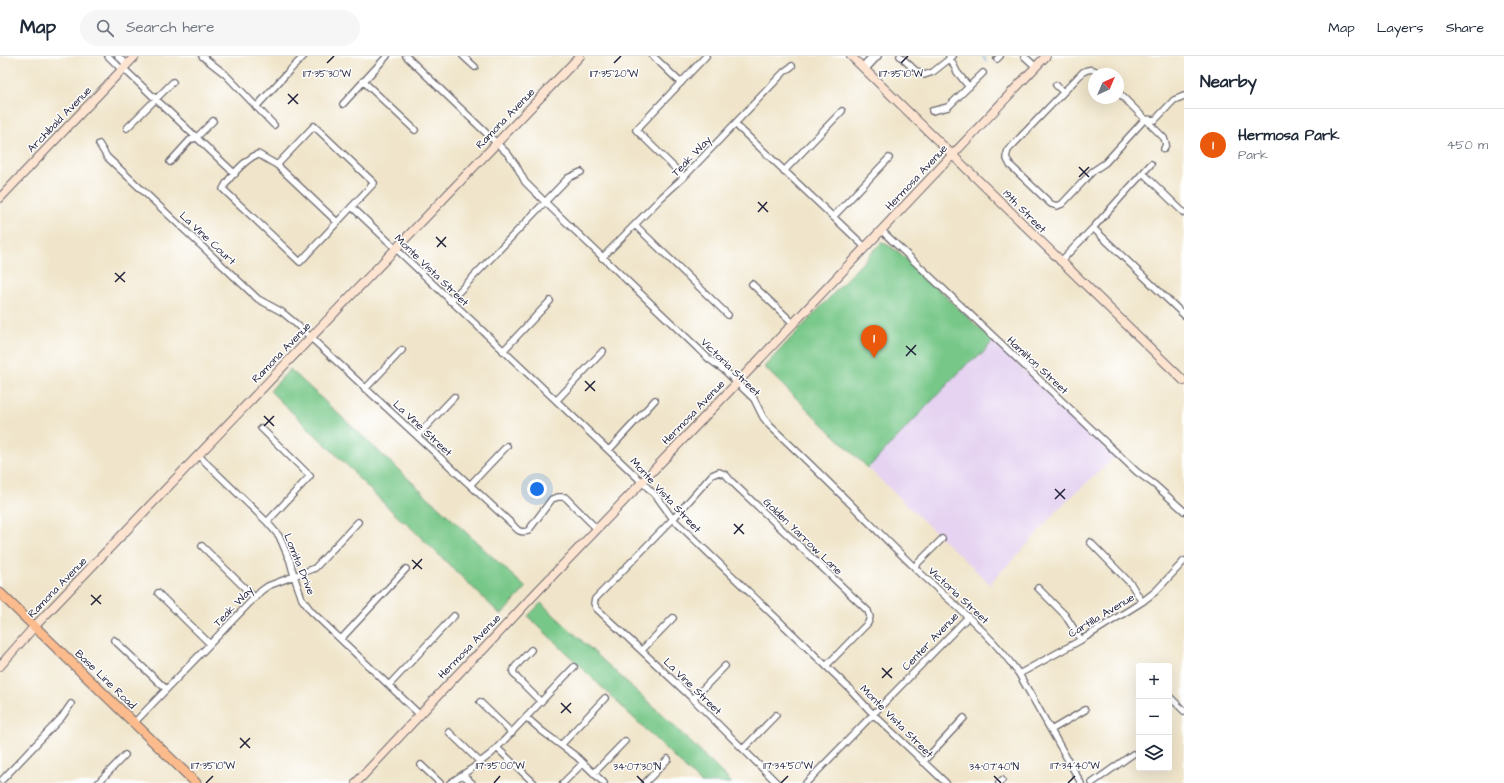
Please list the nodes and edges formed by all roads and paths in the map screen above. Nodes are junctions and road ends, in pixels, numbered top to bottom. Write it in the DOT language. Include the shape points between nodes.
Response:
graph roads {
  1 [pos="108,56"];
  2 [pos="118,56"];
  3 [pos="135,56"];
  4 [pos="202,56"];
  5 [pos="304,56"];
  6 [pos="387,56"];
  7 [pos="406,56"];
  8 [pos="463,56"];
  9 [pos="580,56"];
  10 [pos="653,56"];
  11 [pos="706,56"];
  12 [pos="851,56"];
  13 [pos="872,56"];
  14 [pos="878,56"];
  15 [pos="900,56"];
  16 [pos="1024,56"];
  17 [pos="1046,56"];
  18 [pos="950,57"];
  19 [pos="792,66"];
  20 [pos="124,67"];
  21 [pos="1036,67"];
  22 [pos="475,68"];
  23 [pos="863,68"];
  24 [pos="1088,69"];
  25 [pos="983,73"];
  26 [pos="364,81"];
  27 [pos="172,82"];
  28 [pos="681,83"];
  29 [pos="1056,85"];
  30 [pos="969,87"];
  31 [pos="1063,92"];
  32 [pos="1184,96"];
  33 [pos="156,98"];
  34 [pos="1124,98"];
  35 [pos="343,104"];
  36 [pos="256,107"];
  37 [pos="842,111"];
  38 [pos="932,111"];
  39 [pos="1145,119"];
  40 [pos="213,121"];
  41 [pos="735,124"];
  42 [pos="274,125"];
  43 [pos="127,128"];
  44 [pos="415,130"];
  45 [pos="196,138"];
  46 [pos="497,143"];
  47 [pos="99,144"];
  48 [pos="1165,147"];
  49 [pos="952,155"];
  50 [pos="889,158"];
  51 [pos="170,162"];
  52 [pos="1150,164"];
  53 [pos="277,165"];
  54 [pos="784,171"];
  55 [pos="581,172"];
  56 [pos="1143,173"];
  57 [pos="234,174"];
  58 [pos="684,177"];
  59 [pos="0,198"];
  60 [pos="545,202"];
  61 [pos="352,207"];
  62 [pos="1184,213"];
  63 [pos="833,217"];
  64 [pos="338,222"];
  65 [pos="634,225"];
  66 [pos="1093,228"];
  67 [pos="881,230"];
  68 [pos="865,247"];
  69 [pos="396,248"];
  70 [pos="602,258"];
  71 [pos="1060,262"];
  72 [pos="752,284"];
  73 [pos="450,301"];
  74 [pos="550,301"];
  75 [pos="1184,314"];
  76 [pos="728,315"];
  77 [pos="793,323"];
  78 [pos="310,338"];
  79 [pos="402,350"];
  80 [pos="503,351"];
  81 [pos="603,351"];
  82 [pos="1182,375"];
  83 [pos="737,383"];
  84 [pos="365,388"];
  85 [pos="454,397"];
  86 [pos="557,400"];
  87 [pos="655,400"];
  88 [pos="261,428"];
  89 [pos="417,436"];
  90 [pos="507,446"];
  91 [pos="609,450"];
  92 [pos="198,455"];
  93 [pos="642,482"];
  94 [pos="470,485"];
  95 [pos="1184,511"];
  96 [pos="673,520"];
  97 [pos="267,522"];
  98 [pos="358,522"];
  99 [pos="597,529"];
  100 [pos="942,539"];
  101 [pos="1090,542"];
  102 [pos="202,546"];
  103 [pos="1184,561"];
  104 [pos="914,567"];
  105 [pos="406,569"];
  106 [pos="294,576"];
  107 [pos="1038,588"];
  108 [pos="0,593"];
  109 [pos="158,593"];
  110 [pos="255,598"];
  111 [pos="1142,602"];
  112 [pos="454,616"];
  113 [pos="968,616"];
  114 [pos="673,618"];
  115 [pos="34,627"];
  116 [pos="340,639"];
  117 [pos="114,640"];
  118 [pos="1081,640"];
  119 [pos="210,644"];
  120 [pos="531,650"];
  121 [pos="642,650"];
  122 [pos="0,666"];
  123 [pos="725,666"];
  124 [pos="826,666"];
  125 [pos="574,668"];
  126 [pos="1019,674"];
  127 [pos="389,685"];
  128 [pos="166,689"];
  129 [pos="605,698"];
  130 [pos="1172,699"];
  131 [pos="693,700"];
  132 [pos="480,702"];
  133 [pos="541,702"];
  134 [pos="71,704"];
  135 [pos="1085,710"];
  136 [pos="1184,711"];
  137 [pos="419,714"];
  138 [pos="873,714"];
  139 [pos="776,715"];
  140 [pos="526,717"];
  141 [pos="964,718"];
  142 [pos="134,723"];
  143 [pos="1051,730"];
  144 [pos="449,732"];
  145 [pos="512,733"];
  146 [pos="624,741"];
  147 [pos="561,745"];
  148 [pos="497,748"];
  149 [pos="743,749"];
  150 [pos="1133,754"];
  151 [pos="125,755"];
  152 [pos="668,759"];
  153 [pos="923,762"];
  154 [pos="481,763"];
  155 [pos="583,763"];
  156 [pos="421,765"];
  157 [pos="594,773"];
  158 [pos="463,774"];
  159 [pos="2,780"];
  160 [pos="98,783"];
  161 [pos="196,783"];
  162 [pos="356,783"];
  163 [pos="440,783"];
  164 [pos="450,783"];
  165 [pos="472,783"];
  166 [pos="534,783"];
  167 [pos="564,783"];
  168 [pos="604,783"];
  169 [pos="645,783"];
  170 [pos="777,783"];
  171 [pos="806,783"];
  172 [pos="946,783"];
  173 [pos="1080,783"];
  174 [pos="1092,783"];
  1 -- 20 [label="street"];
  2 -- 20 [label="street"];
  3 -- 20 [label="street, Archibald Avenue"];
  4 -- 36 [label="street"];
  5 -- 36 [label="street"];
  6 -- 26 [label="street"];
  7 -- 46 [label="street, Victoria Street"];
  8 -- 22 [label="street"];
  9 -- 46 [label="street, Ramona Avenue"];
  10 -- 28 [label="street"];
  11 -- 28 [label="street"];
  12 -- 23 [label="street, 19th Street"];
  13 -- 23 [label="street"];
  14 -- 23 [label="street"];
  15 -- 18 [label="street" via="924,75 933,72"];
  16 -- 21 [label="street"];
  17 -- 21 [label="street, Hermosa Avenue"];
  18 -- 30 [label="street"];
  19 -- 41 [label="street, Teak Way"];
  20 -- 33 [label="street"];
  20 -- 59 [label="street, Archibald Avenue"];
  21 -- 49 [label="street, Hermosa Avenue"];
  23 -- 49 [label="street, 19th Street"];
  24 -- 31 [label="street"];
  25 -- 30 [label="street"];
  26 -- 35 [label="street"];
  26 -- 44 [label="street"];
  27 -- 33 [label="street"];
  28 -- 58 [label="street" via="636,130"];
  29 -- 31 [label="street"];
  30 -- 38 [label="street" via="948,107"];
  31 -- 39 [label="street" via="1008,150 1006,157 1010,165 1047,201 1057,206 1104,163"];
  32 -- 39 [label="street" via="1174,100 1154,120"];
  33 -- 43 [label="street"];
  33 -- 45 [label="street"];
  34 -- 39 [label="street"];
  36 -- 42 [label="street"];
  37 -- 54 [label="street"];
  39 -- 48 [label="street" via="1164,138"];
  40 -- 45 [label="street"];
  41 -- 54 [label="street"];
  41 -- 58 [label="street, Teak Way"];
  45 -- 51 [label="street" via="190,140"];
  45 -- 57 [label="street"];
  46 -- 60 [label="street, Victoria Street" via="516,165 525,182"];
  46 -- 69 [label="street, Ramona Avenue"];
  47 -- 78 [label="street, La Vine Court" via="107,157 258,299 282,312"];
  49 -- 67 [label="street, Hermosa Avenue"];
  49 -- 71 [label="street, 19th Street"];
  50 -- 63 [label="street"];
  52 -- 56 [label="street"];
  53 -- 57 [label="street" via="258,154 252,156"];
  53 -- 61 [label="street" via="314,126 374,182"];
  53 -- 64 [label="street"];
  54 -- 63 [label="street"];
  55 -- 60 [label="street" via="568,178"];
  56 -- 62 [label="street"];
  56 -- 66 [label="street"];
  57 -- 64 [label="street" via="223,189 300,262"];
  58 -- 65 [label="street, Teak Way"];
  60 -- 70 [label="street, Victoria Street"];
  60 -- 73 [label="street"];
  61 -- 64 [label="street"];
  61 -- 69 [label="street, Monte Vista Street"];
  63 -- 68 [label="street"];
  65 -- 70 [label="street, Teak Way"];
  65 -- 76 [label="street"];
  66 -- 71 [label="street"];
  66 -- 75 [label="street"];
  67 -- 68 [label="street, Hermosa Avenue"];
  67 -- 95 [label="street, Hamilton Street" via="1137,472 1156,485"];
  68 -- 77 [label="street, Hermosa Avenue"];
  69 -- 73 [label="street, Monte Vista Street"];
  69 -- 78 [label="street, Ramona Avenue"];
  70 -- 83 [label="street, Victoria Street"];
  71 -- 82 [label="street, 19th Street"];
  72 -- 77 [label="street"];
  73 -- 80 [label="street, Monte Vista Street"];
  74 -- 80 [label="street"];
  77 -- 83 [label="street, Hermosa Avenue"];
  78 -- 84 [label="street, La Vine Street"];
  78 -- 92 [label="street, Ramona Avenue"];
  79 -- 84 [label="street"];
  80 -- 86 [label="street, Monte Vista Street"];
  81 -- 86 [label="street"];
  83 -- 93 [label="street, Hermosa Avenue"];
  83 -- 104 [label="street, Victoria Street" via="754,399 770,426"];
  84 -- 89 [label="street, La Vine Street"];
  85 -- 89 [label="street"];
  86 -- 91 [label="street, Monte Vista Street"];
  87 -- 91 [label="street"];
  88 -- 97 [label="street" via="310,476"];
  89 -- 94 [label="street, La Vine Street"];
  90 -- 94 [label="street"];
  91 -- 93 [label="street, Monte Vista Street"];
  92 -- 97 [label="street, Lomita Drive"];
  92 -- 115 [label="street, Ramona Avenue"];
  93 -- 96 [label="street, Monte Vista Street" via="657,497"];
  93 -- 99 [label="street, Hermosa Avenue"];
  94 -- 99 [label="street, La Vine Street" via="518,531 528,531 552,499 558,497 565,497"];
  96 -- 121 [label="street, La Vine Street" via="595,598 596,608"];
  96 -- 124 [label="street, Monte Vista Street"];
  96 -- 124 [label="street, Golden Yarrow Lane" via="712,475 719,472 726,475 868,611 868,623"];
  97 -- 106 [label="street, Lomita Drive" via="279,536"];
  98 -- 106 [label="street, Teak Way" via="315,568"];
  99 -- 137 [label="street, Hermosa Avenue"];
  100 -- 104 [label="street"];
  101 -- 111 [label="street" via="1131,584"];
  102 -- 110 [label="street"];
  103 -- 111 [label="street, Cartilla Avenue"];
  104 -- 113 [label="street, Victoria Street"];
  105 -- 116 [label="street"];
  106 -- 110 [label="street, Teak Way" via="268,586"];
  106 -- 116 [label="street, Lomita Drive" via="302,599"];
  107 -- 118 [label="street" via="1065,615"];
  108 -- 115 [label="main road, Base Line Road"];
  109 -- 119 [label="street"];
  110 -- 119 [label="street, Teak Way"];
  111 -- 118 [label="street, Cartilla Avenue"];
  112 -- 127 [label="street"];
  113 -- 126 [label="street, Victoria Street" via="995,643"];
  113 -- 138 [label="street, Center Avenue"];
  114 -- 121 [label="street"];
  115 -- 122 [label="street, Ramona Avenue"];
  115 -- 142 [label="main road, Base Line Road"];
  116 -- 127 [label="street, Lomita Drive"];
  117 -- 128 [label="street"];
  118 -- 126 [label="street, Cartilla Avenue"];
  119 -- 128 [label="street, Teak Way"];
  120 -- 133 [label="street" via="513,672"];
  121 -- 131 [label="street, La Vine Street"];
  123 -- 131 [label="street"];
  124 -- 138 [label="street, Monte Vista Street"];
  125 -- 133 [label="street"];
  126 -- 143 [label="street, Victoria Street"];
  127 -- 137 [label="street, Lomita Drive"];
  128 -- 142 [label="street, Teak Way"];
  129 -- 147 [label="street"];
  130 -- 136 [label="street"];
  131 -- 149 [label="street, La Vine Street"];
  132 -- 145 [label="street"];
  133 -- 140 [label="street"];
  134 -- 159 [label="street" via="62,717"];
  135 -- 143 [label="street"];
  137 -- 162 [label="street, Hermosa Avenue"];
  138 -- 153 [label="street, Monte Vista Street"];
  138 -- 171 [label="street, Center Avenue"];
  139 -- 149 [label="street"];
  140 -- 145 [label="street"];
  140 -- 147 [label="street"];
  141 -- 153 [label="street"];
  142 -- 161 [label="main road, Base Line Road"];
  143 -- 173 [label="street, Victoria Street"];
  144 -- 154 [label="street"];
  145 -- 148 [label="street"];
  146 -- 157 [label="street"];
  147 -- 155 [label="street"];
  148 -- 154 [label="street"];
  148 -- 166 [label="street"];
  149 -- 170 [label="street, La Vine Street"];
  150 -- 174 [label="street"];
  151 -- 160 [label="street"];
  152 -- 169 [label="street"];
  153 -- 172 [label="street, Monte Vista Street"];
  154 -- 158 [label="street"];
  155 -- 157 [label="street"];
  155 -- 167 [label="street"];
  156 -- 163 [label="street"];
  157 -- 168 [label="street"];
  158 -- 164 [label="street"];
  158 -- 165 [label="street"];
}
